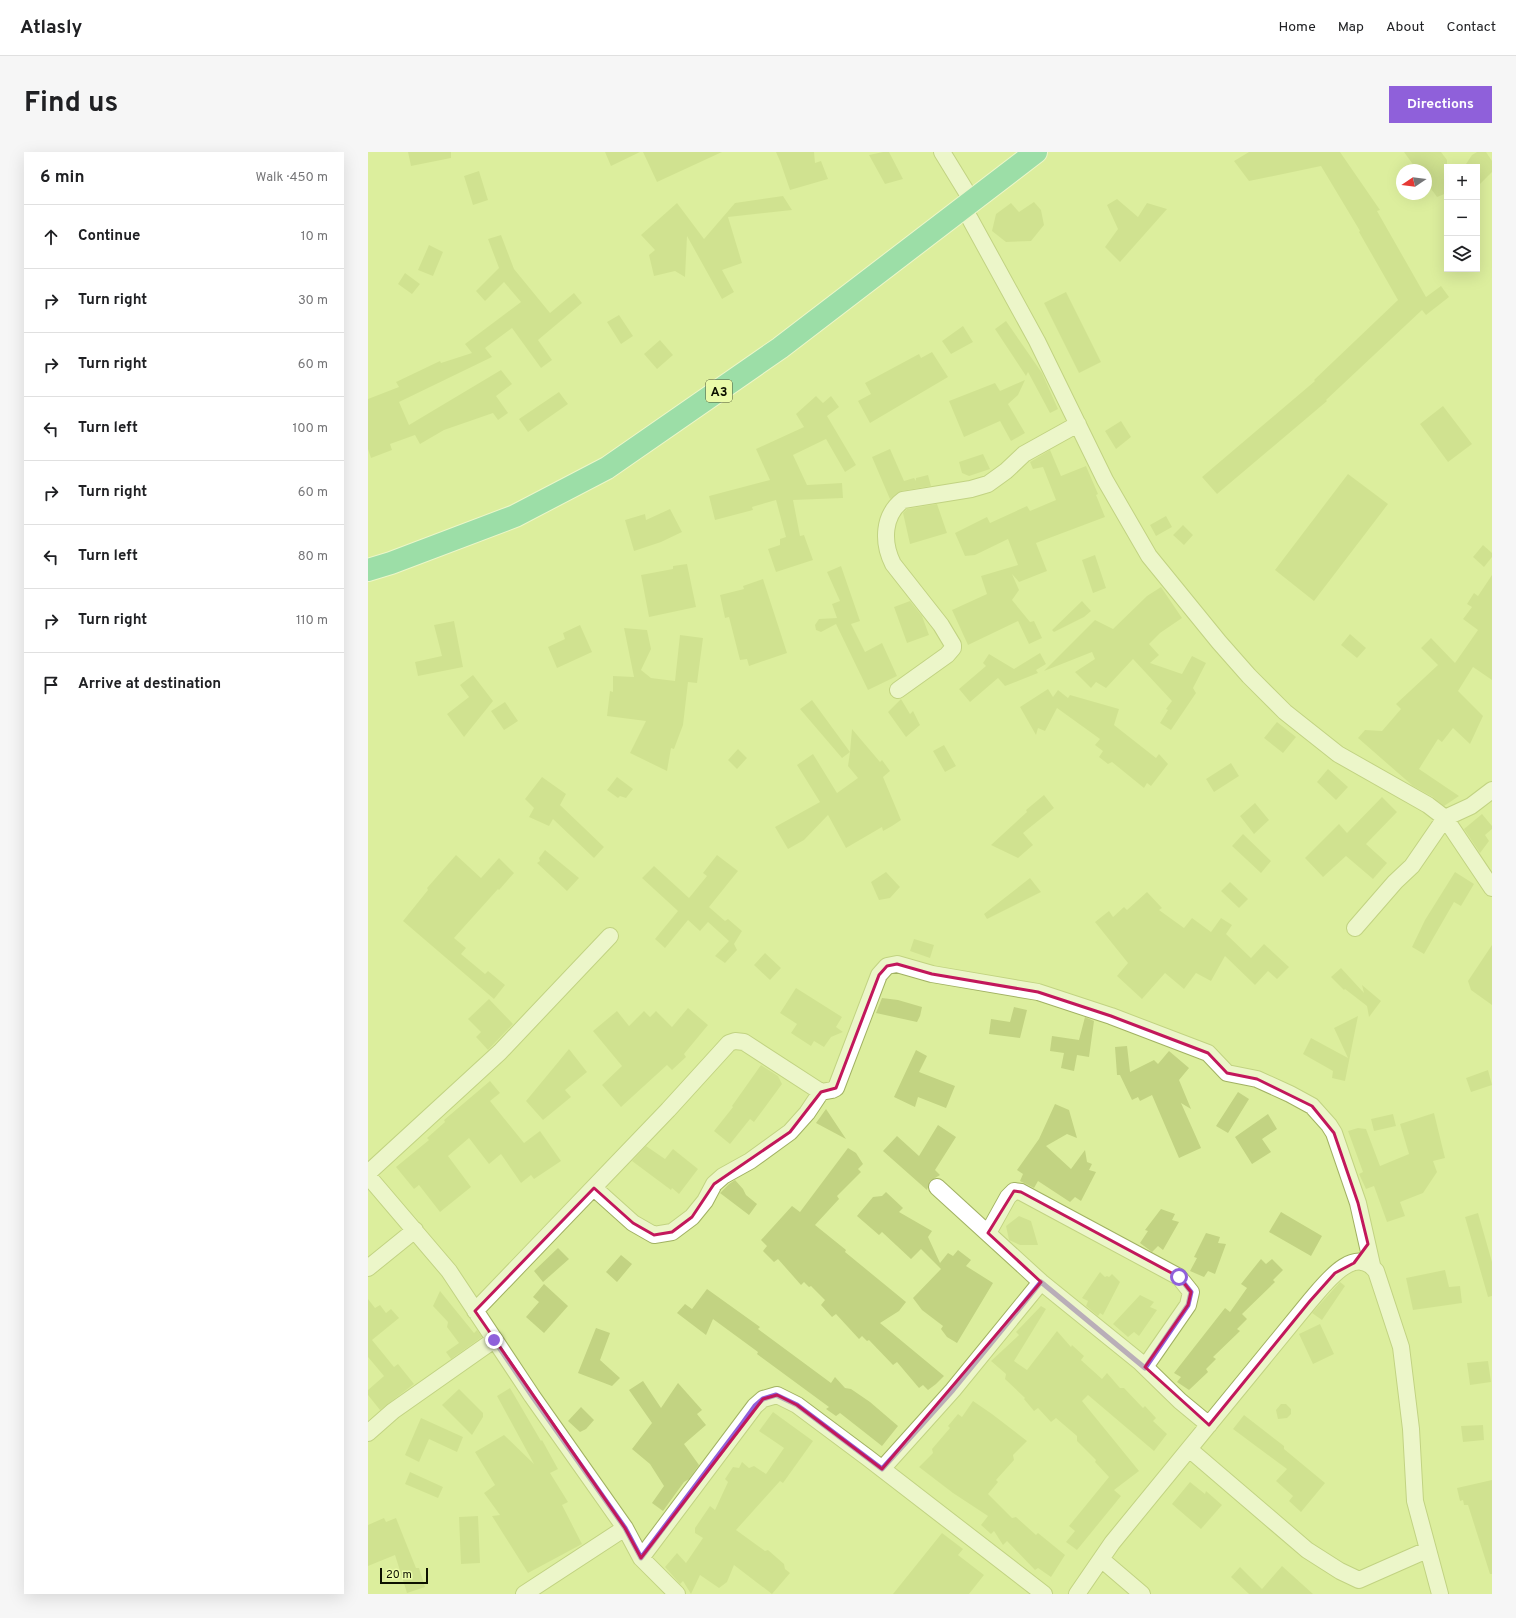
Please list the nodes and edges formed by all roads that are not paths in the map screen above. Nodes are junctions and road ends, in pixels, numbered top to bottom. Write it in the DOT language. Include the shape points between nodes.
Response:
graph roads {
  1 [pos="942,152"];
  2 [pos="1036,152"];
  3 [pos="968,204"];
  4 [pos="1078,424"];
  5 [pos="368,570"];
  6 [pos="898,690"];
  7 [pos="1492,790"];
  8 [pos="1444,818"];
  9 [pos="1492,888"];
  10 [pos="1355,928"];
  11 [pos="610,936"];
  12 [pos="821,1092"];
  13 [pos="368,1174"];
  14 [pos="937,1187"];
  15 [pos="594,1188"];
  16 [pos="415,1230"];
  17 [pos="988,1233"];
  18 [pos="1368,1244"];
  19 [pos="1354,1263"];
  20 [pos="1372,1265"];
  21 [pos="368,1268"];
  22 [pos="1041,1282"];
  23 [pos="475,1311"];
  24 [pos="494,1340"];
  25 [pos="1145,1368"];
  26 [pos="1209,1425"];
  27 [pos="368,1432"];
  28 [pos="1189,1449"];
  29 [pos="882,1469"];
  30 [pos="625,1528"];
  31 [pos="1427,1550"];
  32 [pos="641,1558"];
  33 [pos="1101,1559"];
  34 [pos="524,1594"];
  35 [pos="677,1594"];
  36 [pos="1044,1594"];
  37 [pos="1077,1594"];
  38 [pos="1142,1594"];
  39 [pos="1440,1594"];
  1 -- 3 [label="street"];
  2 -- 3 [label="highway, A3"];
  3 -- 4 [label="street"];
  3 -- 5 [label="highway, A3" via="780,348 607,468 515,516"];
  4 -- 6 [label="street" via="1024,454 988,484 903,500 895,506 885,532 887,553 953,645 947,655"];
  4 -- 8 [label="street" via="1105,480 1149,556 1249,676 1285,712 1338,754 1428,805"];
  7 -- 8 [label="street" via="1471,806"];
  8 -- 9 [label="street"];
  8 -- 10 [label="street" via="1412,866"];
  11 -- 13 [label="street" via="500,1052"];
  12 -- 15 [label="street" via="807,1114 790,1132 750,1161 723,1176 714,1184 692,1217 672,1232 654,1235 633,1223"];
  12 -- 15 [label="street" via="744,1042 729,1043"];
  12 -- 18 [label="street" via="836,1088 879,975 887,966 897,964 932,974 1038,992 1111,1016 1208,1053 1227,1073 1257,1079 1312,1106 1334,1133 1358,1203"];
  13 -- 16 [label="street"];
  14 -- 17 [label="street"];
  15 -- 23 [label="street"];
  16 -- 21 [label="street"];
  16 -- 23 [label="street" via="448,1271"];
  17 -- 22 [label="street"];
  17 -- 25 [label="street" via="1008,1197 1014,1191 1021,1192 1179,1277 1191,1292 1188,1305"];
  18 -- 19 [label="street"];
  18 -- 20 [label="street"];
  19 -- 20 [label="street" via="1364,1262"];
  19 -- 26 [label="street" via="1346,1264 1335,1273"];
  20 -- 31 [label="street" via="1383,1290 1401,1347 1411,1429 1415,1501"];
  22 -- 25 [label="street"];
  22 -- 29 [label="street" via="953,1390"];
  23 -- 24 [label="street"];
  24 -- 27 [label="street" via="393,1411"];
  24 -- 30 [label="street"];
  25 -- 26 [label="street"];
  26 -- 28 [label="street"];
  28 -- 31 [label="street" via="1307,1550 1359,1580"];
  28 -- 33 [label="street"];
  29 -- 32 [label="street" via="797,1405 776,1395 763,1399 755,1406"];
  29 -- 36 [label="street"];
  30 -- 32 [label="street"];
  30 -- 34 [label="street"];
  31 -- 39 [label="street"];
  32 -- 35 [label="street"];
  33 -- 37 [label="street"];
  33 -- 38 [label="street"];
}
